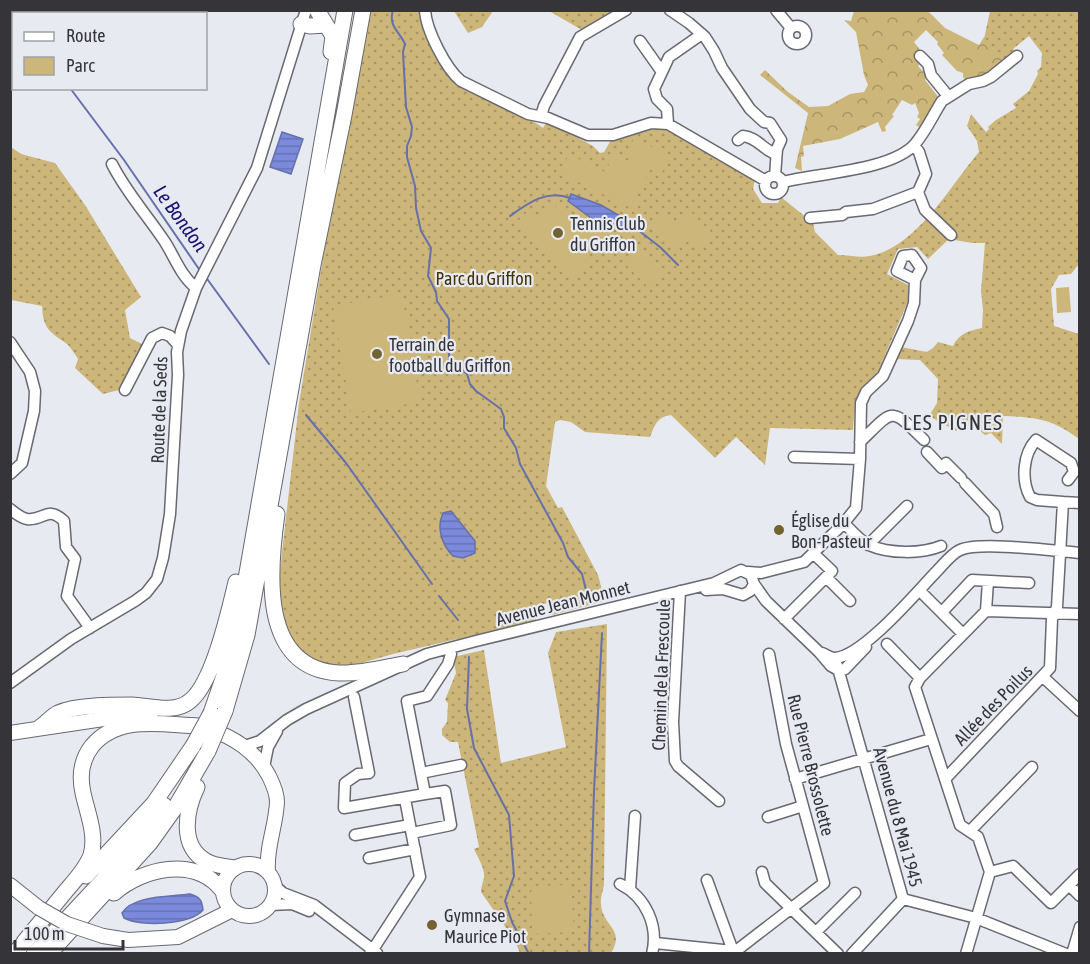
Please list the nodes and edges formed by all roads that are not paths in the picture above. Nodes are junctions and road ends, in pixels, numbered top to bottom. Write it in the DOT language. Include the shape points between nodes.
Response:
graph roads {
  1 [pos="316,10"];
  2 [pos="345,10"];
  3 [pos="357,10"];
  4 [pos="363,10"];
  5 [pos="425,10"];
  6 [pos="626,10"];
  7 [pos="670,10"];
  8 [pos="776,10"];
  9 [pos="305,20"];
  10 [pos="326,25"];
  11 [pos="791,28"];
  12 [pos="702,34"];
  13 [pos="640,41"];
  14 [pos="920,56"];
  15 [pos="1017,56"];
  16 [pos="662,72"];
  17 [pos="948,96"];
  18 [pos="541,116"];
  19 [pos="668,124"];
  20 [pos="738,140"];
  21 [pos="914,146"];
  22 [pos="776,154"];
  23 [pos="112,164"];
  24 [pos="775,180"];
  25 [pos="918,192"];
  26 [pos="316,218"];
  27 [pos="810,218"];
  28 [pos="951,234"];
  29 [pos="313,265"];
  30 [pos="915,280"];
  31 [pos="197,285"];
  32 [pos="10,342"];
  33 [pos="178,345"];
  34 [pos="282,371"];
  35 [pos="125,390"];
  36 [pos="924,440"];
  37 [pos="860,442"];
  38 [pos="927,452"];
  39 [pos="795,457"];
  40 [pos="860,459"];
  41 [pos="10,474"];
  42 [pos="1068,480"];
  43 [pos="1063,502"];
  44 [pos="1080,503"];
  45 [pos="907,506"];
  46 [pos="10,509"];
  47 [pos="844,523"];
  48 [pos="997,527"];
  49 [pos="868,545"];
  50 [pos="941,546"];
  51 [pos="1059,551"];
  52 [pos="1080,553"];
  53 [pos="814,554"];
  54 [pos="731,576"];
  55 [pos="826,577"];
  56 [pos="753,581"];
  57 [pos="988,581"];
  58 [pos="1029,583"];
  59 [pos="732,591"];
  60 [pos="680,594"];
  61 [pos="923,594"];
  62 [pos="850,601"];
  63 [pos="986,611"];
  64 [pos="942,612"];
  65 [pos="1055,613"];
  66 [pos="1080,614"];
  67 [pos="784,619"];
  68 [pos="889,621"];
  69 [pos="90,628"];
  70 [pos="963,634"];
  71 [pos="888,644"];
  72 [pos="858,648"];
  73 [pos="457,650"];
  74 [pos="819,652"];
  75 [pos="769,654"];
  76 [pos="832,658"];
  77 [pos="403,664"];
  78 [pos="840,671"];
  79 [pos="1043,677"];
  80 [pos="920,678"];
  81 [pos="10,683"];
  82 [pos="354,697"];
  83 [pos="220,711"];
  84 [pos="1080,711"];
  85 [pos="200,726"];
  86 [pos="40,728"];
  87 [pos="279,728"];
  88 [pos="14,734"];
  89 [pos="931,739"];
  90 [pos="245,746"];
  91 [pos="203,750"];
  92 [pos="865,758"];
  93 [pos="461,765"];
  94 [pos="264,767"];
  95 [pos="1032,767"];
  96 [pos="420,768"];
  97 [pos="795,778"];
  98 [pos="946,778"];
  99 [pos="425,794"];
  100 [pos="405,799"];
  101 [pos="719,801"];
  102 [pos="803,806"];
  103 [pos="635,816"];
  104 [pos="768,817"];
  105 [pos="411,829"];
  106 [pos="970,831"];
  107 [pos="356,835"];
  108 [pos="415,849"];
  109 [pos="369,858"];
  110 [pos="234,868"];
  111 [pos="268,872"];
  112 [pos="762,872"];
  113 [pos="990,872"];
  114 [pos="1080,874"];
  115 [pos="708,880"];
  116 [pos="10,885"];
  117 [pos="1069,885"];
  118 [pos="275,886"];
  119 [pos="222,890"];
  120 [pos="855,893"];
  121 [pos="1080,896"];
  122 [pos="903,898"];
  123 [pos="270,905"];
  124 [pos="790,908"];
  125 [pos="232,910"];
  126 [pos="976,918"];
  127 [pos="1080,927"];
  128 [pos="816,932"];
  129 [pos="356,938"];
  130 [pos="653,948"];
  131 [pos="24,950"];
  132 [pos="373,952"];
  133 [pos="734,953"];
  134 [pos="969,953"];
  135 [pos="49,954"];
  136 [pos="56,954"];
  137 [pos="838,954"];
  138 [pos="852,954"];
  139 [pos="1066,954"];
  140 [pos="1072,954"];
  1 -- 9 [label="street, Route de la Seds"];
  1 -- 10 [label="highway"];
  2 -- 26 [label="highway"];
  3 -- 26 [label="highway"];
  4 -- 26 [label="highway" via="344,115"];
  5 -- 18 [label="street" via="429,29 453,75 528,114"];
  6 -- 18 [label="street" via="579,37"];
  7 -- 12 [label="street"];
  8 -- 11 [label="street"];
  9 -- 10 [label="highway"];
  9 -- 31 [label="street, Route de la Seds" via="256,168"];
  10 -- 26 [label="highway" via="333,42"];
  12 -- 16 [label="street" via="669,57"];
  12 -- 22 [label="street" via="750,109 777,132 781,140"];
  13 -- 16 [label="street"];
  14 -- 17 [label="street"];
  15 -- 17 [label="street" via="991,77"];
  16 -- 19 [label="street" via="654,88 657,99 667,109"];
  17 -- 21 [label="street"];
  18 -- 19 [label="street" via="588,135 604,136 651,123"];
  19 -- 24 [label="street"];
  20 -- 22 [label="street" via="743,136 752,138"];
  21 -- 24 [label="street" via="864,167"];
  21 -- 25 [label="street" via="926,174"];
  22 -- 24 [label="street"];
  23 -- 31 [label="street" via="187,281"];
  25 -- 27 [label="street" via="873,209"];
  25 -- 28 [label="street" via="925,210"];
  26 -- 29 [label="highway"];
  26 -- 34 [label="highway"];
  29 -- 77 [label="highway" via="275,530 272,589 276,624 296,656 316,669 349,673"];
  29 -- 83 [label="highway" via="254,595 248,649"];
  30 -- 37 [label="street, Avenue Jean Monnet" via="908,321 883,376 862,397"];
  31 -- 33 [label="street, Route de la Seds"];
  32 -- 41 [label="street" via="30,372 35,391 22,463"];
  33 -- 35 [label="street" via="162,333 152,338"];
  33 -- 69 [label="street, Route de la Seds" via="171,514 164,558 157,579 146,593"];
  34 -- 83 [label="highway"];
  34 -- 86 [label="highway" via="235,585 211,669 198,694 186,705 177,707 120,705 76,709 57,714"];
  36 -- 37 [label="street" via="895,415 886,416"];
  37 -- 40 [label="street, Avenue Jean Monnet"];
  38 -- 48 [label="street" via="942,468 946,463 994,514"];
  39 -- 40 [label="street"];
  40 -- 47 [label="street, Avenue Jean Monnet" via="858,501"];
  42 -- 43 [label="street" via="1074,472 1071,463 1036,440 1028,451 1024,479 1027,492 1037,500"];
  43 -- 44 [label="street"];
  43 -- 51 [label="street, Allée des Poilus"];
  45 -- 49 [label="street"];
  46 -- 69 [label="street" via="27,519 50,513 64,521 66,547 75,559 67,596"];
  47 -- 49 [label="street"];
  47 -- 53 [label="street, Avenue Jean Monnet"];
  49 -- 50 [label="street" via="895,551"];
  51 -- 52 [label="street"];
  51 -- 65 [label="street, Allée des Poilus"];
  51 -- 68 [label="street" via="986,547 959,551"];
  53 -- 55 [label="street" via="832,571"];
  53 -- 56 [label="street, Avenue Jean Monnet" via="796,566"];
  54 -- 56 [label="street, Avenue Jean Monnet" via="741,570"];
  54 -- 59 [label="street"];
  54 -- 60 [label="street, Avenue Jean Monnet"];
  55 -- 62 [label="street"];
  55 -- 67 [label="street"];
  56 -- 59 [label="street, Avenue Jean Monnet" via="739,595"];
  56 -- 67 [label="street"];
  57 -- 58 [label="street"];
  57 -- 63 [label="street"];
  57 -- 64 [label="street" via="972,580"];
  59 -- 60 [label="street, Avenue Jean Monnet" via="715,588"];
  60 -- 73 [label="street, Avenue Jean Monnet"];
  60 -- 101 [label="street, Chemin de la Frescoule" via="673,722 675,761"];
  61 -- 64 [label="street"];
  63 -- 65 [label="street"];
  63 -- 70 [label="street"];
  64 -- 70 [label="street"];
  65 -- 66 [label="street"];
  65 -- 79 [label="street, Allée des Poilus" via="1050,668"];
  67 -- 74 [label="street"];
  68 -- 72 [label="street"];
  68 -- 78 [label="street"];
  69 -- 81 [label="street, Route de la Seds"];
  70 -- 80 [label="street"];
  71 -- 80 [label="street"];
  72 -- 76 [label="street"];
  72 -- 78 [label="street"];
  73 -- 77 [label="street, Avenue Jean Monnet"];
  73 -- 96 [label="street" via="427,696 407,701"];
  74 -- 76 [label="street"];
  74 -- 78 [label="street"];
  75 -- 97 [label="street, Rue Pierre Brossolette"];
  76 -- 78 [label="street, Avenue du 8 Mai 1945"];
  77 -- 87 [label="street, Avenue Jean Monnet" via="306,709"];
  78 -- 92 [label="street, Avenue du 8 Mai 1945"];
  79 -- 84 [label="street"];
  79 -- 98 [label="street, Allée des Poilus"];
  80 -- 89 [label="street" via="915,687"];
  82 -- 100 [label="street" via="369,773 358,774 345,783 344,808"];
  83 -- 91 [label="highway"];
  83 -- 91 [label="highway, bridge"];
  85 -- 86 [label="main road" via="124,717"];
  85 -- 90 [label="main road"];
  85 -- 131 [label="highway" via="125,725 105,733 90,748 81,775 92,829 90,857"];
  86 -- 88 [label="main road"];
  87 -- 90 [label="street, Avenue Jean Monnet"];
  87 -- 94 [label="street, Avenue Jean Monnet" via="268,747"];
  89 -- 92 [label="street"];
  89 -- 98 [label="street"];
  90 -- 94 [label="main road"];
  91 -- 110 [label="highway" via="187,815 188,835 206,862"];
  91 -- 131 [label="highway" via="103,880"];
  91 -- 135 [label="highway" via="175,808 150,843"];
  92 -- 97 [label="street"];
  92 -- 122 [label="street, Avenue du 8 Mai 1945"];
  93 -- 96 [label="street"];
  94 -- 111 [label="main road" via="277,796"];
  95 -- 106 [label="street"];
  96 -- 99 [label="street"];
  97 -- 102 [label="street, Rue Pierre Brossolette"];
  98 -- 106 [label="street" via="960,825"];
  99 -- 100 [label="street"];
  99 -- 105 [label="street" via="445,791 451,825"];
  100 -- 105 [label="street"];
  102 -- 104 [label="street"];
  102 -- 124 [label="street, Rue Pierre Brossolette" via="824,883"];
  103 -- 130 [label="street" via="625,887 647,911 654,927"];
  105 -- 107 [label="street"];
  105 -- 108 [label="street"];
  106 -- 113 [label="street" via="978,837"];
  108 -- 109 [label="street"];
  108 -- 132 [label="street" via="420,877"];
  110 -- 111 [label="main road" via="255,864"];
  110 -- 119 [label="main road"];
  111 -- 118 [label="main road"];
  112 -- 124 [label="street" via="765,884"];
  113 -- 117 [label="street" via="1013,866 1051,903"];
  113 -- 126 [label="street"];
  114 -- 117 [label="street"];
  115 -- 133 [label="street"];
  116 -- 125 [label="main road, bridge" via="68,924 128,940 178,937"];
  117 -- 121 [label="street"];
  118 -- 123 [label="main road"];
  118 -- 129 [label="street" via="314,905"];
  119 -- 125 [label="main road"];
  119 -- 136 [label="highway" via="206,875 187,870 158,871 138,877 109,898"];
  120 -- 128 [label="street"];
  122 -- 126 [label="street"];
  122 -- 138 [label="street, Avenue du 8 Mai 1945"];
  123 -- 125 [label="main road" via="256,915"];
  123 -- 129 [label="street" via="298,905"];
  124 -- 128 [label="street"];
  124 -- 133 [label="street"];
  126 -- 134 [label="street"];
  126 -- 139 [label="street"];
  127 -- 140 [label="street"];
  128 -- 137 [label="street"];
  129 -- 132 [label="street"];
  130 -- 133 [label="street"];
}
